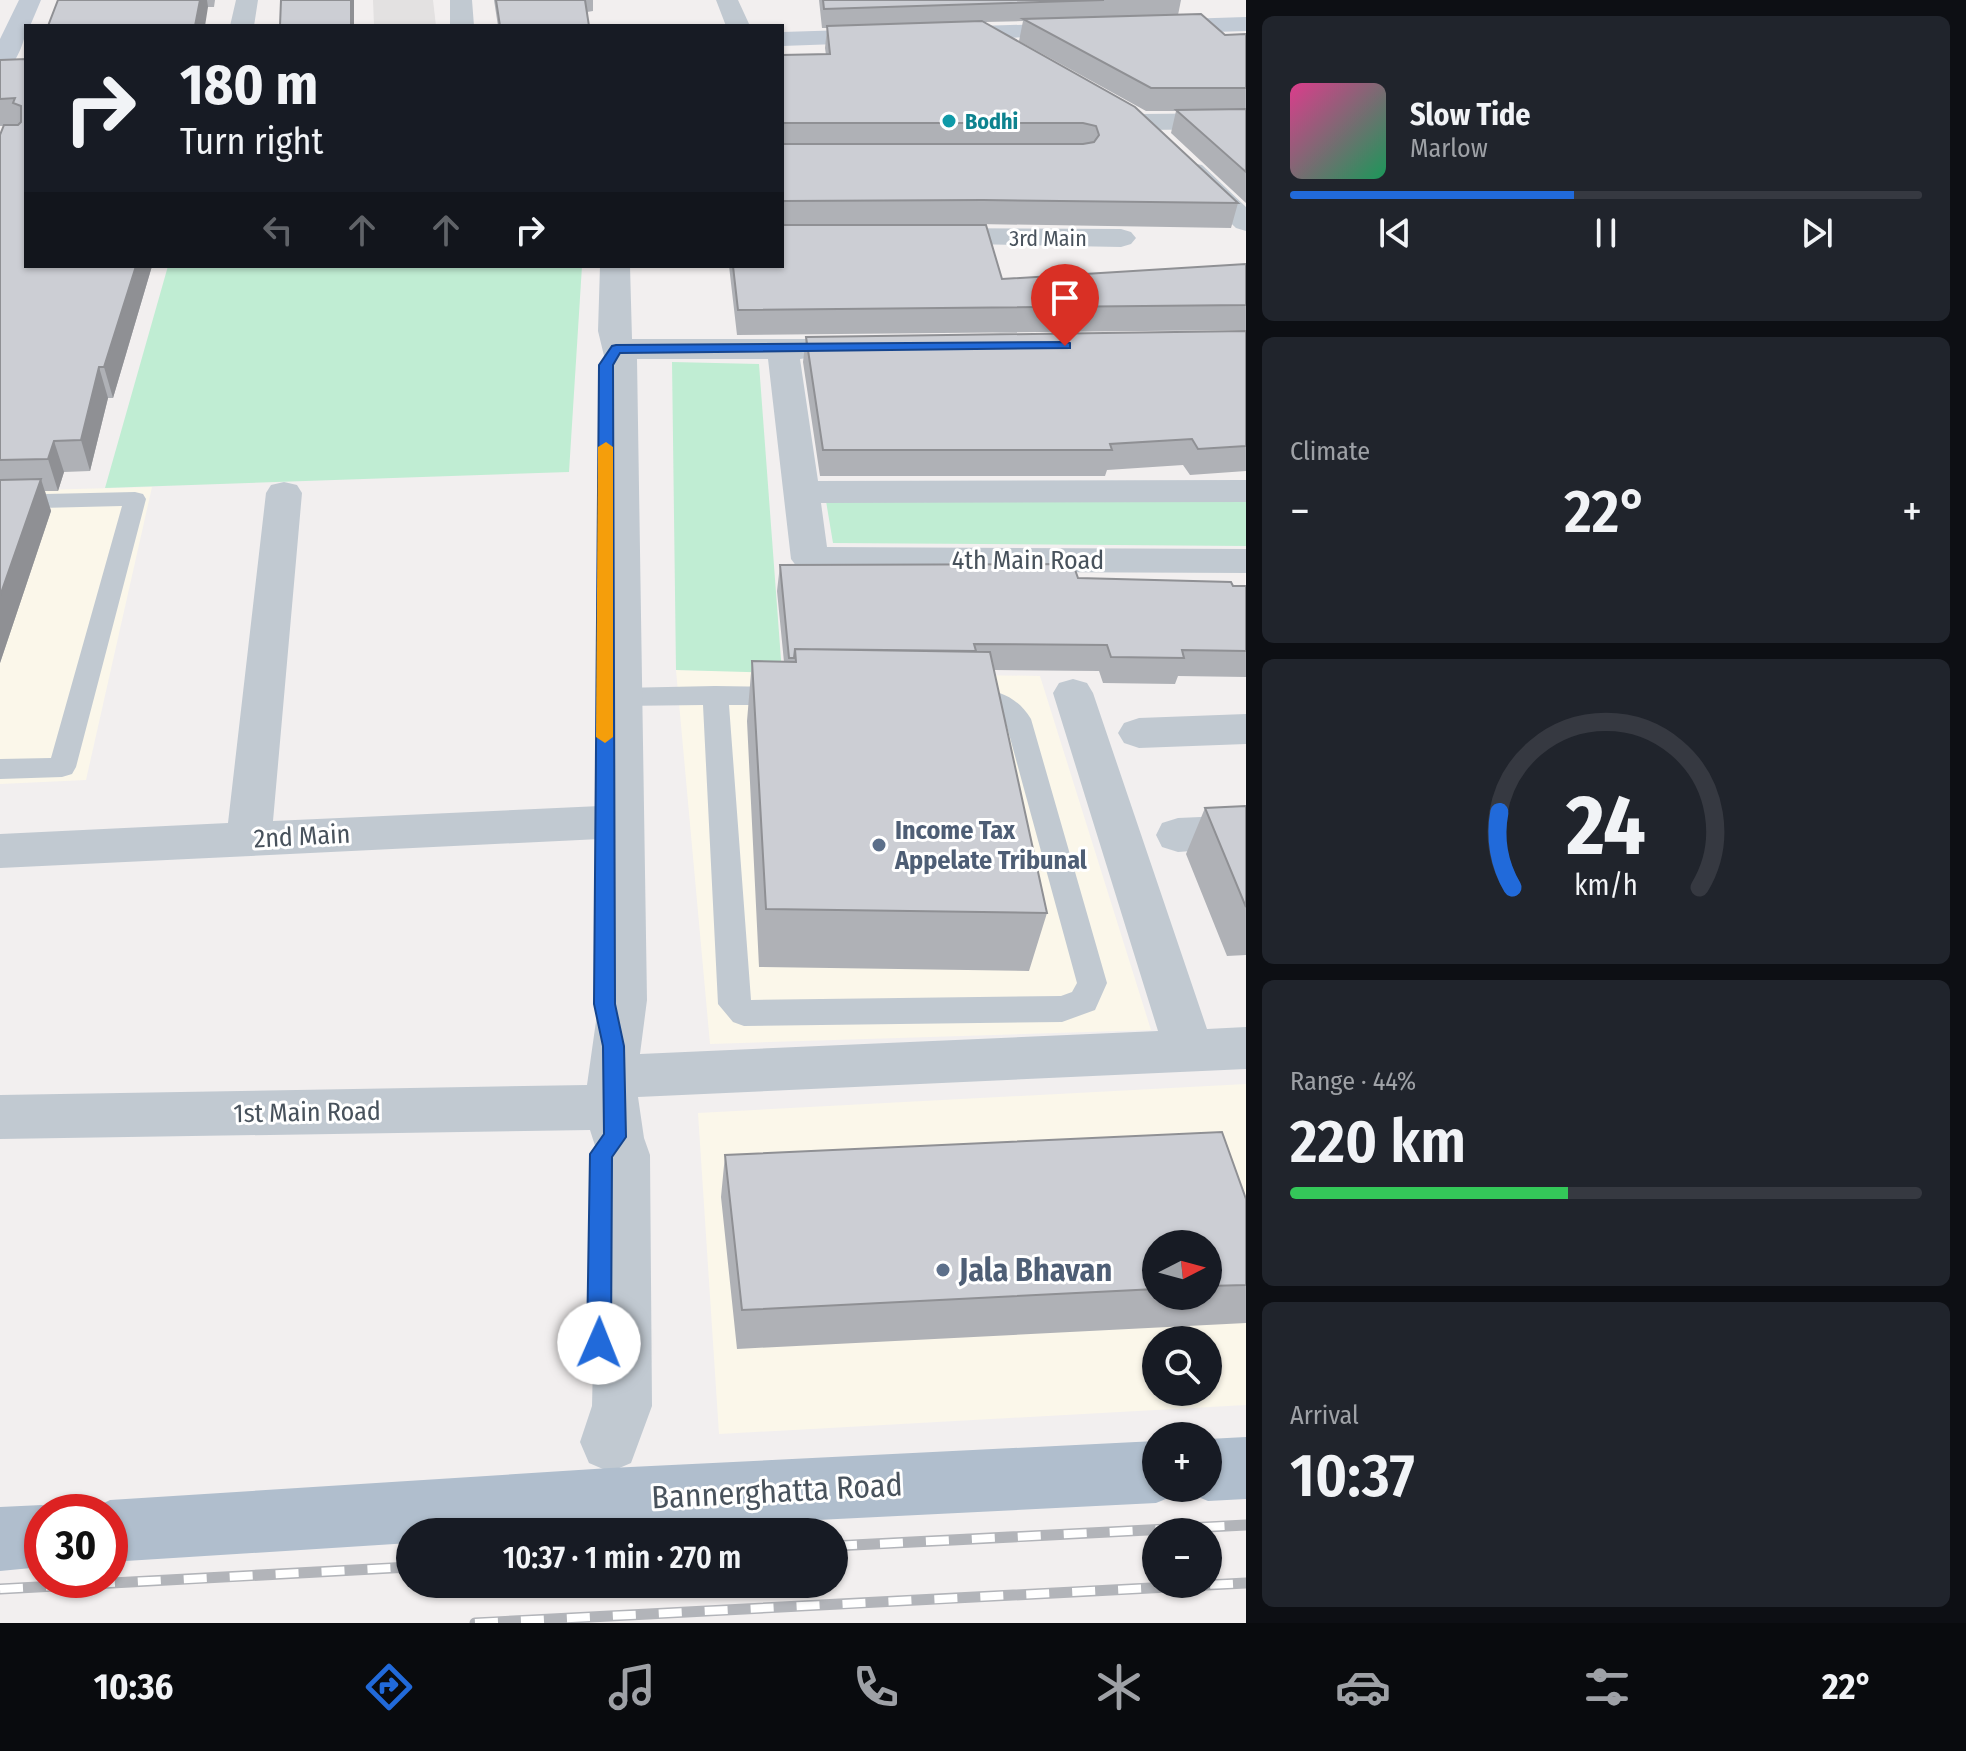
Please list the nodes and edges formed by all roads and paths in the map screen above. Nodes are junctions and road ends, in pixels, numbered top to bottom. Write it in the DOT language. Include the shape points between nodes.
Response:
graph roads {
  1 [pos="30,0"];
  2 [pos="247,0"];
  3 [pos="461,0"];
  4 [pos="727,0"];
  5 [pos="1246,13"];
  6 [pos="992,22"];
  7 [pos="1119,23"];
  8 [pos="242,24"];
  9 [pos="462,24"];
  10 [pos="737,24"];
  11 [pos="1246,24"];
  12 [pos="784,27"];
  13 [pos="784,39"];
  14 [pos="1026,57"];
  15 [pos="8,58"];
  16 [pos="1115,108"];
  17 [pos="1246,121"];
  18 [pos="1140,122"];
  19 [pos="1246,222"];
  20 [pos="905,237"];
  21 [pos="1121,238"];
  22 [pos="615,268"];
  23 [pos="629,268"];
  24 [pos="616,349"];
  25 [pos="841,349"];
  26 [pos="783,350"];
  27 [pos="1246,491"];
  28 [pos="801,492"];
  29 [pos="284,493"];
  30 [pos="0,502"];
  31 [pos="1246,561"];
  32 [pos="1073,693"];
  33 [pos="715,695"];
  34 [pos="620,697"];
  35 [pos="809,697"];
  36 [pos="933,698"];
  37 [pos="1246,729"];
  38 [pos="1139,733"];
  39 [pos="0,769"];
  40 [pos="605,822"];
  41 [pos="1246,831"];
  42 [pos="1178,835"];
  43 [pos="249,839"];
  44 [pos="0,851"];
  45 [pos="1246,1048"];
  46 [pos="1189,1051"];
  47 [pos="614,1092"];
  48 [pos="0,1117"];
  49 [pos="1246,1468"];
  50 [pos="1222,1469"];
  51 [pos="610,1470"];
  52 [pos="1142,1472"];
  53 [pos="128,1529"];
  54 [pos="24,1537"];
  55 [pos="0,1539"];
  1 -- 15 [label="street"];
  2 -- 8 [label="street"];
  3 -- 9 [label="street"];
  4 -- 10 [label="street"];
  5 -- 7 [label="street"];
  6 -- 7 [label="street"];
  6 -- 12 [label="street"];
  6 -- 13 [label="street"];
  6 -- 14 [label="street"];
  7 -- 11 [label="street"];
  16 -- 18 [label="street"];
  17 -- 18 [label="street"];
  18 -- 19 [label="street"];
  20 -- 21 [label="street, 3rd Main"];
  22 -- 24 [label="street"];
  23 -- 24 [label="street" via="628,329"];
  24 -- 26 [label="street"];
  24 -- 34 [label="street" via="622,364"];
  24 -- 40 [label="street" via="606,365"];
  25 -- 26 [label="street"];
  26 -- 28 [label="street"];
  27 -- 28 [label="street"];
  28 -- 31 [label="street, 4th Main Road" via="810,559"];
  29 -- 43 [label="street"];
  30 -- 39 [label="lane" via="135,499 62,767"];
  32 -- 46 [label="street"];
  33 -- 34 [label="lane"];
  33 -- 35 [label="lane"];
  33 -- 36 [label="lane" via="734,1004 744,1013 1062,1009 1084,1001 1092,983 1018,719 995,699"];
  34 -- 47 [label="street" via="623,1000"];
  37 -- 38 [label="street"];
  40 -- 43 [label="street, 2nd Main"];
  40 -- 47 [label="street" via="605,1004"];
  41 -- 42 [label="street"];
  43 -- 44 [label="street, 2nd Main"];
  45 -- 46 [label="street, 1st Main Road"];
  46 -- 47 [label="street, 1st Main Road"];
  47 -- 48 [label="street, 1st Main Road"];
  47 -- 51 [label="street" via="624,1155 622,1406"];
  49 -- 50 [label="main road"];
  51 -- 52 [label="main road, Bannerghatta Road"];
  51 -- 53 [label="main road, Bannerghatta Road"];
  54 -- 55 [label="main road"];
}
